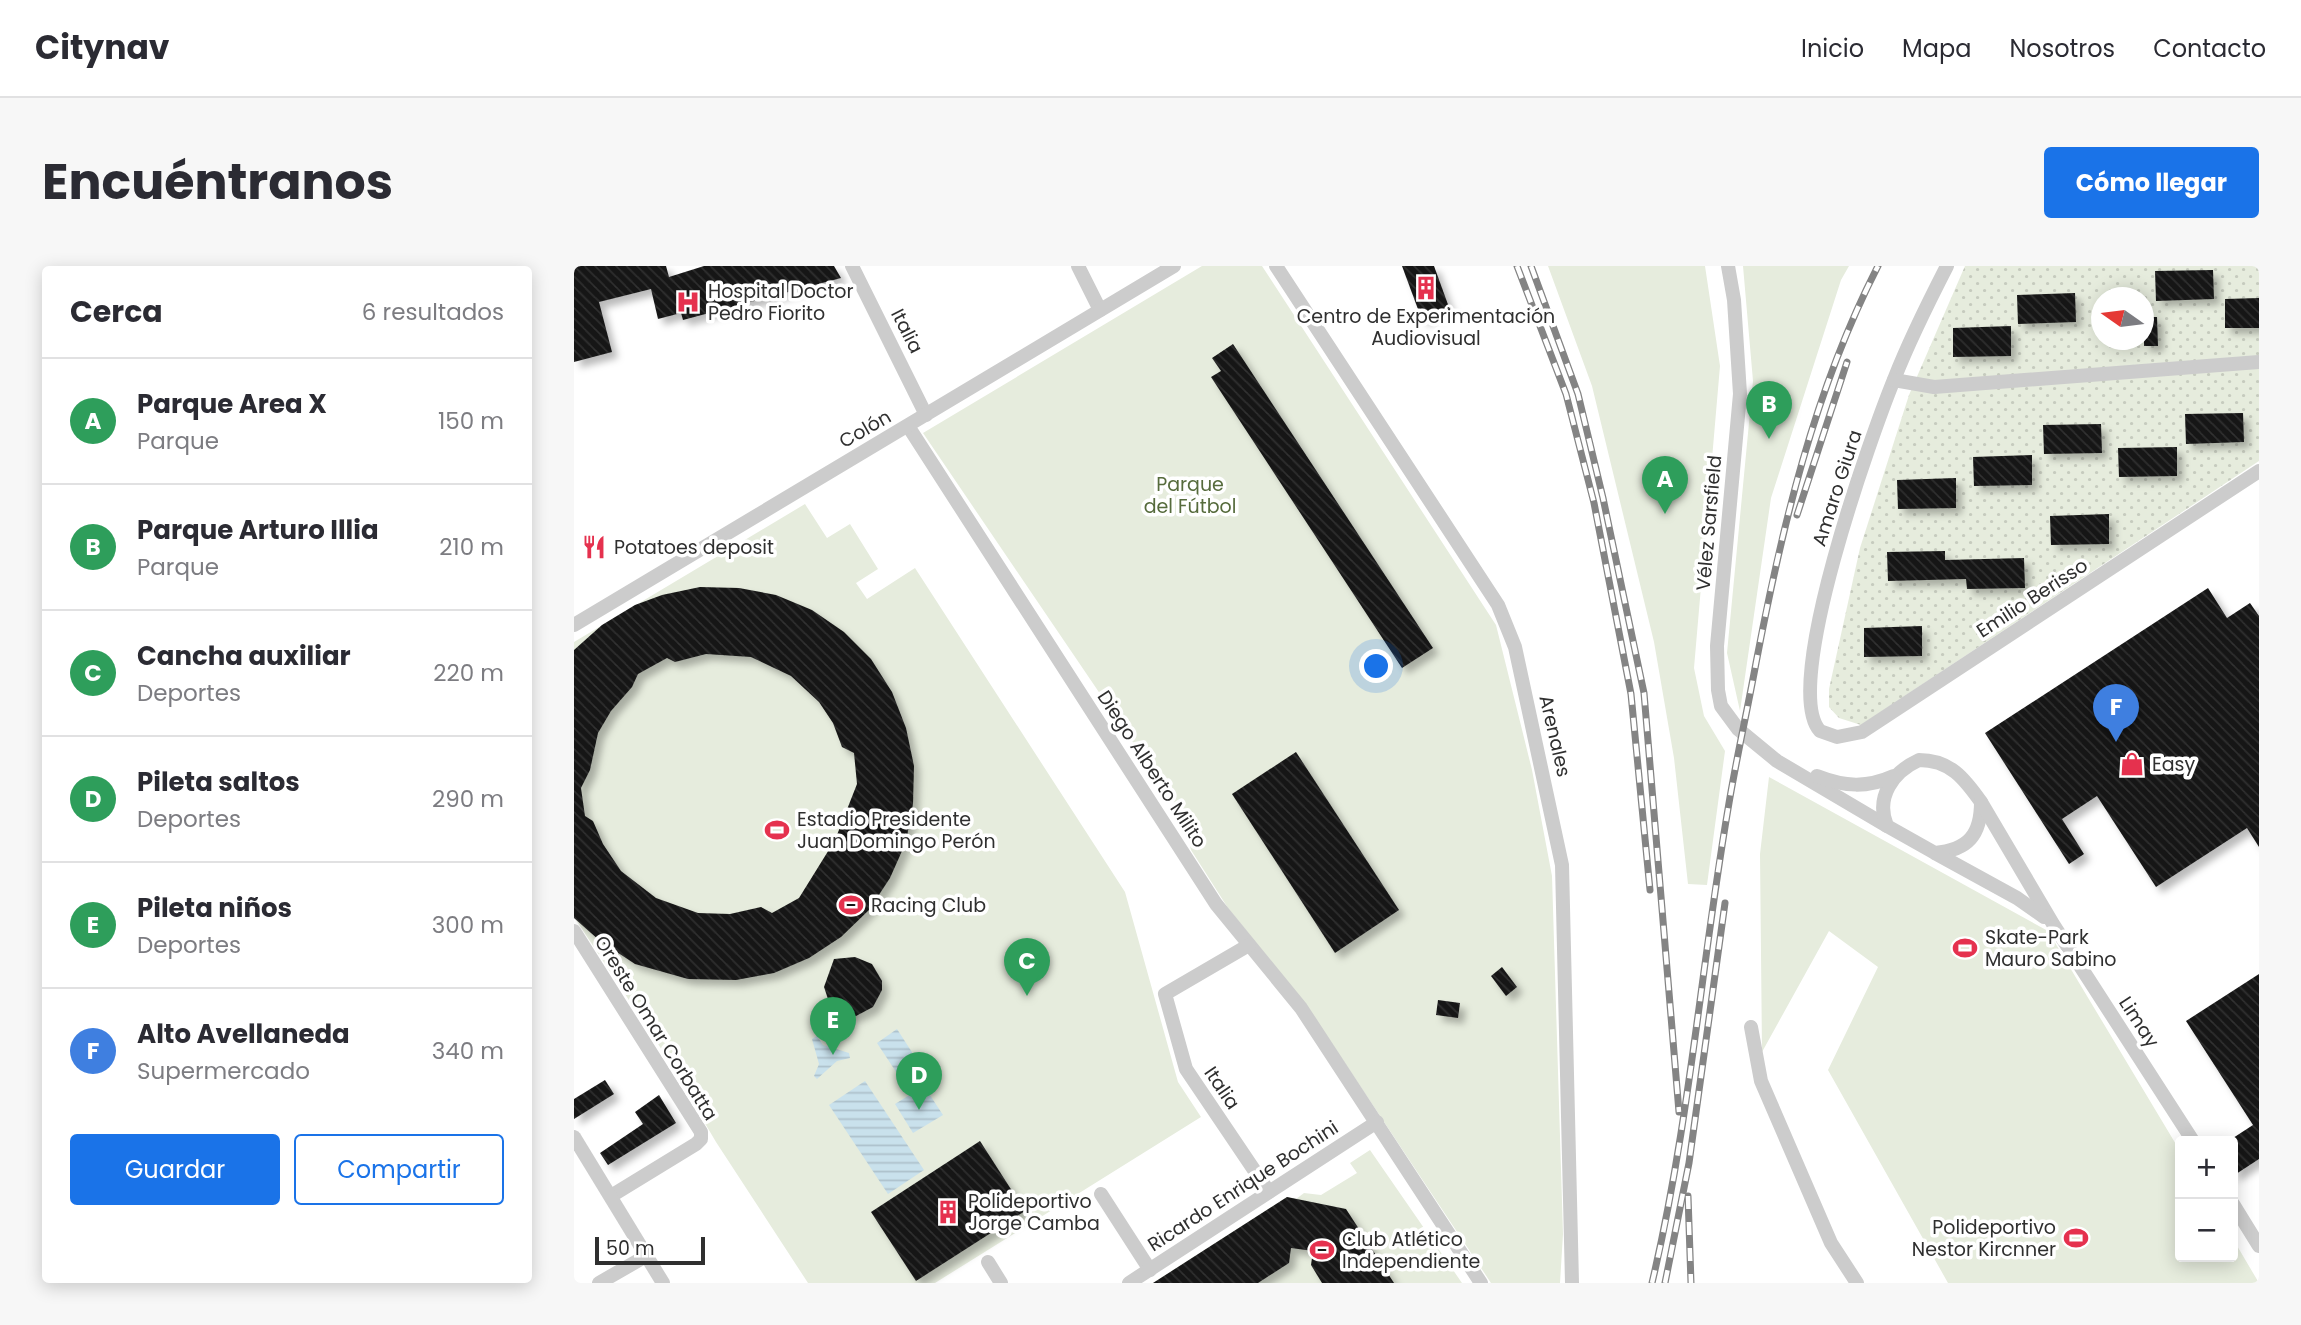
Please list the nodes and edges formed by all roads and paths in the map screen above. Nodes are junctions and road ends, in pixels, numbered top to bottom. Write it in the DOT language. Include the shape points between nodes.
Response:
graph roads {
  1 [pos="852,266"];
  2 [pos="1078,266"];
  3 [pos="1174,266"];
  4 [pos="1276,266"];
  5 [pos="1728,266"];
  6 [pos="1947,266"];
  7 [pos="1100,310"];
  8 [pos="2259,362"];
  9 [pos="1894,380"];
  10 [pos="926,415"];
  11 [pos="908,426"];
  12 [pos="2259,471"];
  13 [pos="574,625"];
  14 [pos="1820,731"];
  15 [pos="1777,761"];
  16 [pos="1896,776"];
  17 [pos="1981,802"];
  18 [pos="1887,827"];
  19 [pos="1935,853"];
  20 [pos="2053,924"];
  21 [pos="574,931"];
  22 [pos="1249,945"];
  23 [pos="1751,1027"];
  24 [pos="1377,1122"];
  25 [pos="2190,1136"];
  26 [pos="574,1137"];
  27 [pos="1269,1192"];
  28 [pos="1101,1194"];
  29 [pos="611,1196"];
  30 [pos="2238,1212"];
  31 [pos="2259,1245"];
  32 [pos="646,1256"];
  33 [pos="988,1262"];
  34 [pos="1150,1270"];
  35 [pos="599,1283"];
  36 [pos="663,1283"];
  37 [pos="1001,1283"];
  38 [pos="1129,1283"];
  39 [pos="1481,1283"];
  40 [pos="1572,1283"];
  41 [pos="1857,1283"];
  1 -- 10 [label="street, Italia"];
  2 -- 7 [label="street"];
  3 -- 7 [label="street, Colón"];
  4 -- 40 [label="street, Arenales" via="1498,605 1514,647 1562,865"];
  5 -- 15 [label="street, Vélez Sarsfield" via="1740,394 1717,646 1718,690 1729,719"];
  6 -- 9 [label="street, Amaro Giura"];
  7 -- 10 [label="street, Colón"];
  8 -- 9 [label="street" via="1934,387"];
  9 -- 14 [label="street, Amaro Giura" via="1822,604 1809,689 1810,715"];
  10 -- 11 [label="street, Colón"];
  11 -- 13 [label="street, Colón"];
  11 -- 22 [label="street, Diego Alberto Milito" via="1216,904"];
  12 -- 14 [label="street, Emilio Berisso" via="1862,733 1837,737"];
  15 -- 16 [label="street, Vélez Sarsfield" via="1841,784 1866,786"];
  15 -- 18 [label="street, Vélez Sarsfield"];
  16 -- 17 [label="street" via="1919,760 1940,761 1952,768"];
  16 -- 18 [label="street" via="1884,798"];
  17 -- 19 [label="street" via="1973,839 1963,847"];
  17 -- 20 [label="street, Limay"];
  18 -- 19 [label="street"];
  19 -- 20 [label="street, Limay" via="2033,907"];
  20 -- 25 [label="street, Limay"];
  21 -- 29 [label="street, Oreste Omar Corbatta" via="701,1132 696,1144"];
  22 -- 24 [label="street, Diego Alberto Milito" via="1301,1008"];
  22 -- 27 [label="street, Italia" via="1165,994 1186,1069"];
  23 -- 41 [label="street" via="1761,1081 1832,1243"];
  24 -- 27 [label="street, Ricardo Enrique Bochini"];
  24 -- 39 [label="street, Diego Alberto Milito"];
  26 -- 29 [label="street"];
  27 -- 34 [label="street, Ricardo Enrique Bochini"];
  28 -- 34 [label="street"];
  29 -- 32 [label="street"];
  30 -- 31 [label="street"];
  32 -- 35 [label="street"];
  32 -- 36 [label="street"];
  33 -- 37 [label="street"];
  34 -- 38 [label="street, Ricardo Enrique Bochini"];
}
